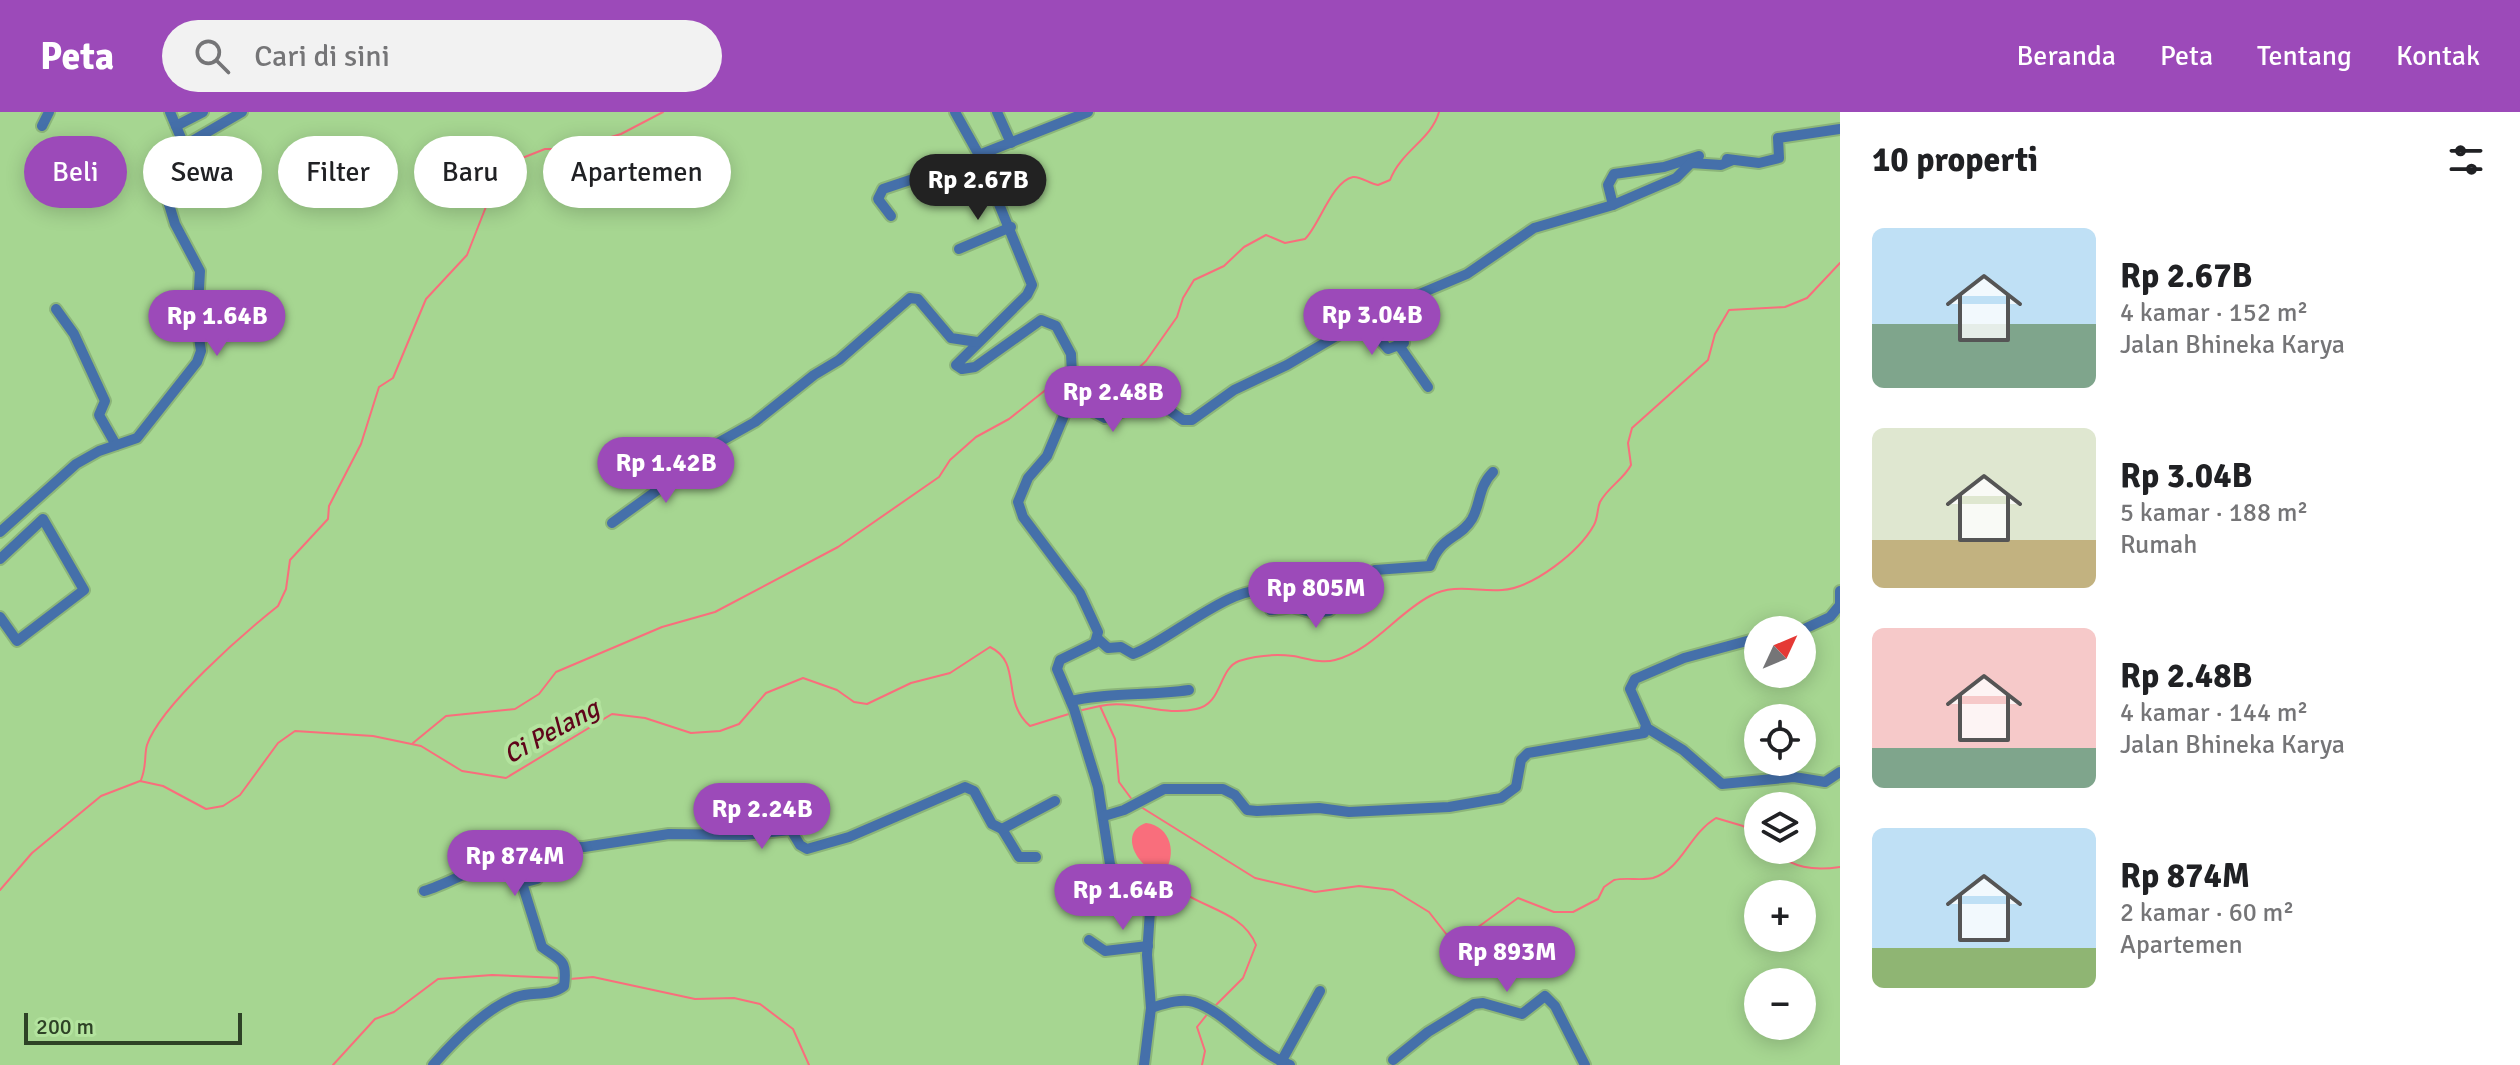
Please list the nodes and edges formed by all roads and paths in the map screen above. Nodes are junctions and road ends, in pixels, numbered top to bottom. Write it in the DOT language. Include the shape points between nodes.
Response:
graph roads {
  1 [pos="49,112"];
  2 [pos="170,112"];
  3 [pos="203,112"];
  4 [pos="240,112"];
  5 [pos="955,112"];
  6 [pos="997,112"];
  7 [pos="1088,112"];
  8 [pos="1072,115"];
  9 [pos="42,126"];
  10 [pos="176,126"];
  11 [pos="1840,129"];
  12 [pos="180,136"];
  13 [pos="199,136"];
  14 [pos="1011,143"];
  15 [pos="979,155"];
  16 [pos="1733,160"];
  17 [pos="987,170"];
  18 [pos="1613,205"];
  19 [pos="170,208"];
  20 [pos="891,216"];
  21 [pos="1011,227"];
  22 [pos="959,249"];
  23 [pos="56,309"];
  24 [pos="1363,320"];
  25 [pos="977,342"];
  26 [pos="1428,387"];
  27 [pos="1071,400"];
  28 [pos="116,445"];
  29 [pos="1493,472"];
  30 [pos="612,523"];
  31 [pos="0,532"];
  32 [pos="0,559"];
  33 [pos="1840,591"];
  34 [pos="1840,604"];
  35 [pos="0,617"];
  36 [pos="1816,624"];
  37 [pos="1098,639"];
  38 [pos="1744,642"];
  39 [pos="1189,690"];
  40 [pos="1071,701"];
  41 [pos="1647,728"];
  42 [pos="1840,772"];
  43 [pos="1055,801"];
  44 [pos="1104,816"];
  45 [pos="1002,829"];
  46 [pos="1036,857"];
  47 [pos="516,866"];
  48 [pos="537,879"];
  49 [pos="522,883"];
  50 [pos="424,891"];
  51 [pos="1089,940"];
  52 [pos="1148,946"];
  53 [pos="1320,991"];
  54 [pos="1151,1008"];
  55 [pos="1393,1060"];
  56 [pos="1286,1063"];
  57 [pos="433,1065"];
  58 [pos="1144,1065"];
  59 [pos="1585,1065"];
  1 -- 9 [label="street"];
  2 -- 10 [label="street"];
  3 -- 10 [label="street"];
  4 -- 13 [label="street"];
  5 -- 15 [label="street"];
  6 -- 14 [label="street"];
  7 -- 8 [label="street"];
  8 -- 14 [label="street"];
  10 -- 12 [label="street"];
  11 -- 16 [label="street" via="1778,138 1779,158 1772,162"];
  14 -- 15 [label="street"];
  15 -- 17 [label="street"];
  16 -- 18 [label="street" via="1721,165 1691,163 1676,178"];
  16 -- 18 [label="street" via="1691,156 1664,167 1619,172 1609,179"];
  17 -- 20 [label="street" via="967,176 934,172 883,189 878,199"];
  17 -- 21 [label="street"];
  18 -- 24 [label="street" via="1534,228 1467,274"];
  19 -- 28 [label="street" via="200,271 200,355 137,438"];
  21 -- 22 [label="street"];
  21 -- 25 [label="street" via="1032,285"];
  23 -- 28 [label="street" via="74,334 105,401 98,412"];
  24 -- 26 [label="street" via="1388,349 1401,344"];
  24 -- 27 [label="street" via="1234,390 1192,420 1183,420 1154,395 1105,418"];
  25 -- 27 [label="street" via="958,360 958,367 975,367 1038,321 1053,323 1071,354"];
  25 -- 30 [label="street" via="951,338 918,299 910,298 839,360 744,430 714,445 688,475"];
  27 -- 37 [label="street" via="1047,456 1025,482 1018,502 1023,517 1089,608"];
  28 -- 31 [label="street" via="76,464"];
  29 -- 37 [label="street" via="1481,487 1472,519 1439,546 1430,566 1375,570 1329,611 1271,610 1266,591 1260,590 1225,600 1158,644 1133,654 1121,647 1108,648"];
  32 -- 35 [label="street" via="43,519 84,590 17,641"];
  33 -- 34 [label="street"];
  34 -- 36 [label="street"];
  37 -- 40 [label="street" via="1058,663"];
  38 -- 41 [label="street" via="1684,658 1633,680 1631,693"];
  39 -- 40 [label="street" via="1135,696 1105,693"];
  40 -- 44 [label="street"];
  41 -- 42 [label="street" via="1722,784 1794,777 1825,782"];
  41 -- 44 [label="street" via="1642,734 1528,753 1521,760 1516,787 1501,798 1432,808 1257,811 1247,810 1223,789 1164,789"];
  43 -- 45 [label="street"];
  44 -- 52 [label="street" via="1114,876 1141,893 1149,907"];
  45 -- 46 [label="street" via="1019,857"];
  45 -- 47 [label="street" via="992,824 967,787 807,849 791,830 669,834 584,847 539,846"];
  47 -- 49 [label="street"];
  47 -- 50 [label="street" via="508,862 485,867"];
  48 -- 49 [label="street"];
  49 -- 57 [label="street" via="542,947 558,955 566,983 552,993 512,999"];
  51 -- 52 [label="street" via="1105,951"];
  52 -- 54 [label="street"];
  53 -- 56 [label="street"];
  54 -- 56 [label="street" via="1183,1001 1199,1004"];
  54 -- 58 [label="street"];
  55 -- 59 [label="street" via="1474,1004 1522,1014 1545,996"];
}
